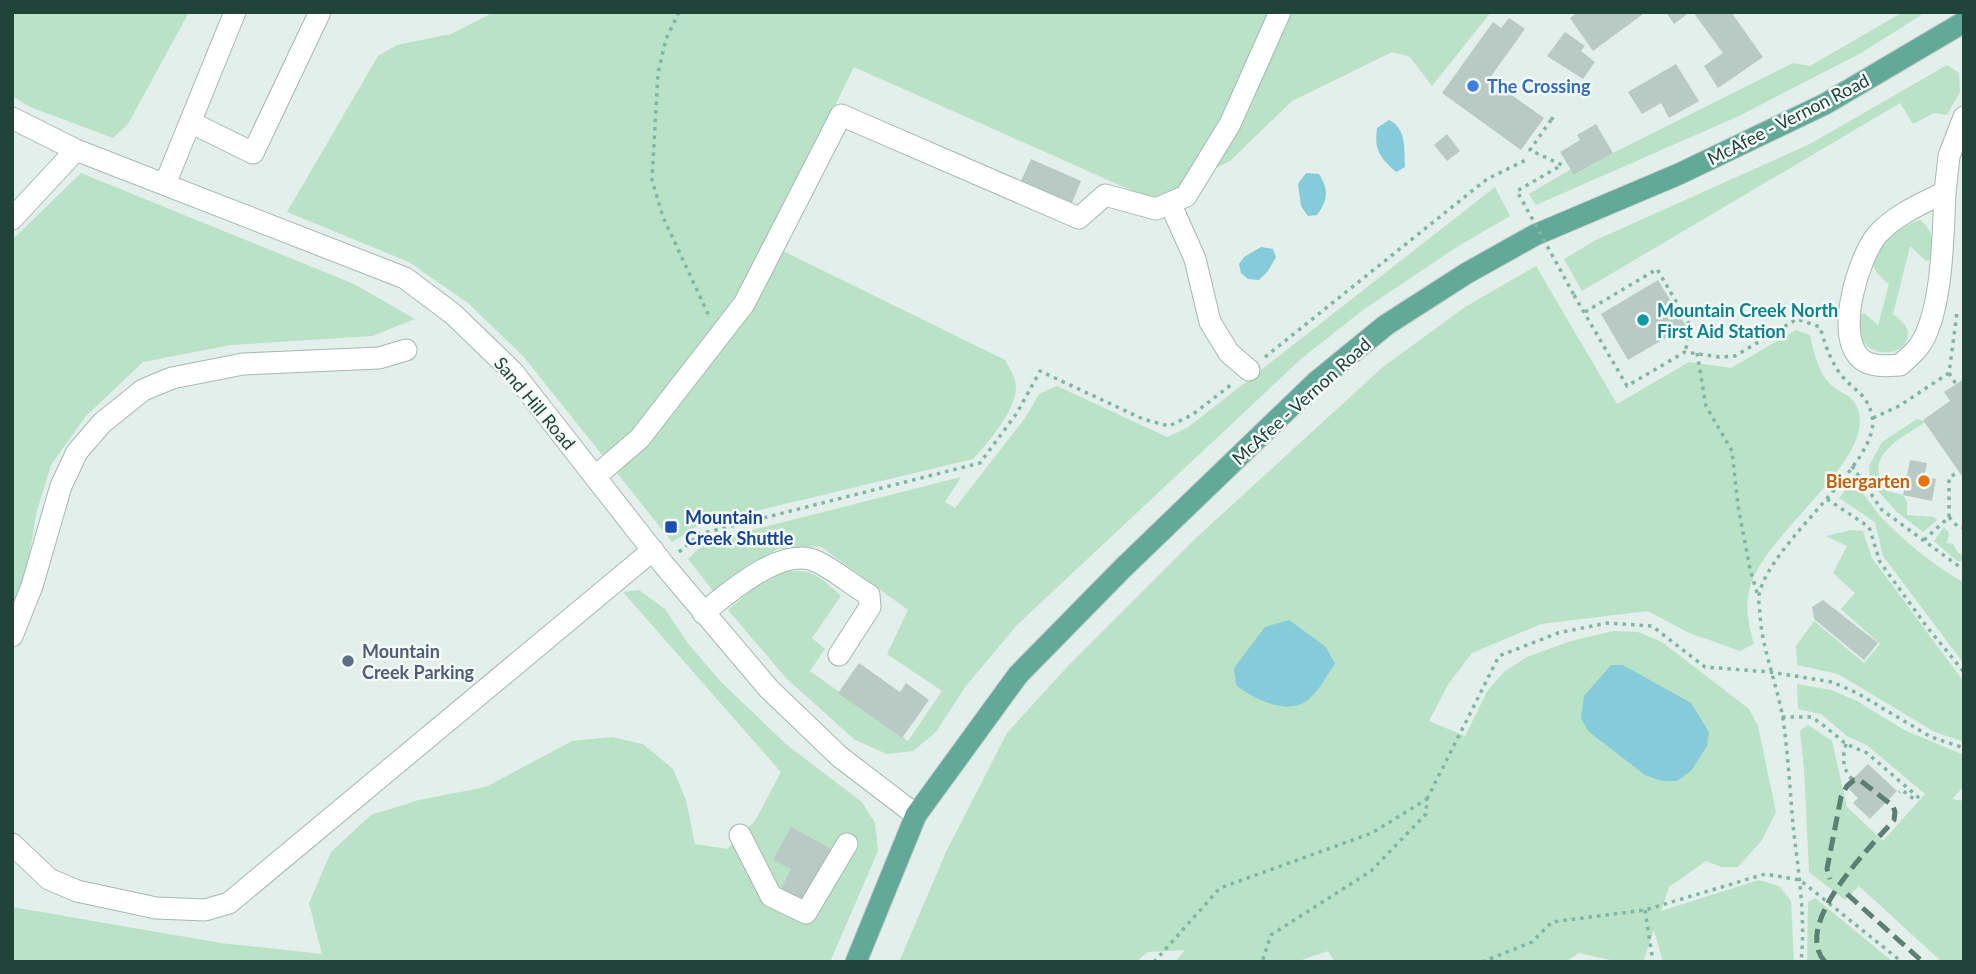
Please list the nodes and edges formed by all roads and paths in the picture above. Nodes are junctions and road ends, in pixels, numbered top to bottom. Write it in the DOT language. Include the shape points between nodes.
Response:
graph roads {
  1 [pos="320,12"];
  2 [pos="679,12"];
  3 [pos="1280,12"];
  4 [pos="237,15"];
  5 [pos="1964,22"];
  6 [pos="1556,114"];
  7 [pos="1964,117"];
  8 [pos="12,118"];
  9 [pos="192,123"];
  10 [pos="76,150"];
  11 [pos="1528,159"];
  12 [pos="165,184"];
  13 [pos="1945,192"];
  14 [pos="1170,203"];
  15 [pos="12,219"];
  16 [pos="1584,312"];
  17 [pos="720,335"];
  18 [pos="406,350"];
  19 [pos="1685,352"];
  20 [pos="1697,354"];
  21 [pos="1249,370"];
  22 [pos="1949,373"];
  23 [pos="1956,384"];
  24 [pos="1852,466"];
  25 [pos="1959,471"];
  26 [pos="596,476"];
  27 [pos="1827,499"];
  28 [pos="1949,517"];
  29 [pos="1964,528"];
  30 [pos="1924,540"];
  31 [pos="658,558"];
  32 [pos="1964,570"];
  33 [pos="1759,597"];
  34 [pos="704,613"];
  35 [pos="12,636"];
  36 [pos="839,655"];
  37 [pos="1770,672"];
  38 [pos="1964,672"];
  39 [pos="1782,717"];
  40 [pos="1846,744"];
  41 [pos="1964,748"];
  42 [pos="1853,780"];
  43 [pos="1899,792"];
  44 [pos="1427,799"];
  45 [pos="916,815"];
  46 [pos="740,835"];
  47 [pos="12,844"];
  48 [pos="847,844"];
  49 [pos="1800,880"];
  50 [pos="1645,910"];
  51 [pos="856,962"];
  52 [pos="1154,962"];
  53 [pos="1262,962"];
  54 [pos="1482,962"];
  55 [pos="1653,962"];
  56 [pos="1801,962"];
  57 [pos="1902,962"];
  1 -- 9 [label="street" via="253,153"];
  2 -- 17 [label="path" via="666,39 658,73 652,180 663,217"];
  3 -- 14 [label="street" via="1230,124 1186,196"];
  4 -- 9 [label="street"];
  5 -- 45 [label="main road, McAfee - Vernon Road" via="1825,104 1679,174 1535,235 1387,324 1315,383 1018,675"];
  6 -- 16 [label="path, bridge" via="1530,150 1562,166 1517,191"];
  7 -- 13 [label="street" via="1950,156"];
  8 -- 10 [label="street, Sand Hill Road"];
  9 -- 12 [label="street"];
  10 -- 12 [label="street, Sand Hill Road"];
  10 -- 15 [label="street"];
  11 -- 21 [label="path" via="1487,179"];
  12 -- 26 [label="street, Sand Hill Road" via="405,278 453,314 513,372"];
  13 -- 13 [label="street" via="1890,222 1861,263 1849,326 1861,359 1875,365 1900,365 1920,344 1937,292"];
  14 -- 17 [label="street" via="1156,209 1104,195 1079,218 841,115 744,303"];
  14 -- 21 [label="street" via="1195,259 1210,321 1229,353"];
  16 -- 19 [label="path" via="1627,386"];
  16 -- 19 [label="path" via="1657,269 1691,327"];
  17 -- 26 [label="street" via="640,438"];
  18 -- 35 [label="street" via="379,358 243,363 172,378 143,390 77,452 61,486"];
  19 -- 20 [label="path"];
  20 -- 24 [label="path" via="1735,356 1797,319 1820,327 1839,371 1865,396 1873,418 1870,441"];
  20 -- 33 [label="path" via="1706,406 1732,451 1738,506"];
  21 -- 31 [label="path" via="1192,415 1169,426 1143,419 1040,371 1017,413 980,463 700,534"];
  22 -- 23 [label="path"];
  24 -- 27 [label="path"];
  24 -- 30 [label="path" via="1882,510"];
  25 -- 28 [label="path" via="1949,478"];
  26 -- 31 [label="street, Sand Hill Road"];
  27 -- 33 [label="path" via="1789,541 1765,577"];
  27 -- 38 [label="path" via="1869,527 1880,562"];
  28 -- 29 [label="path"];
  28 -- 30 [label="path"];
  30 -- 32 [label="path"];
  31 -- 34 [label="street, Sand Hill Road"];
  31 -- 47 [label="street" via="229,904 205,910 156,908 77,891 49,879"];
  33 -- 37 [label="path"];
  34 -- 36 [label="street" via="764,569 797,557 817,561 869,595 870,607"];
  34 -- 45 [label="street, Sand Hill Road" via="769,690 840,757"];
  37 -- 39 [label="path"];
  37 -- 41 [label="path" via="1832,682 1931,737"];
  37 -- 44 [label="path" via="1704,667 1651,626 1607,623 1558,633 1499,656"];
  39 -- 40 [label="path" via="1811,718"];
  39 -- 49 [label="path"];
  40 -- 42 [label="path" via="1842,759"];
  40 -- 43 [label="path" via="1867,752 1918,797 1915,800"];
  44 -- 52 [label="path" via="1372,833 1220,888"];
  44 -- 53 [label="path" via="1426,814 1371,871 1271,935"];
  45 -- 51 [label="main road, McAfee - Vernon Road"];
  46 -- 48 [label="street" via="771,896 806,913"];
  49 -- 50 [label="path" via="1765,874"];
  49 -- 56 [label="path"];
  49 -- 57 [label="path"];
  50 -- 54 [label="path" via="1552,922 1532,942"];
  50 -- 55 [label="path"];
}
